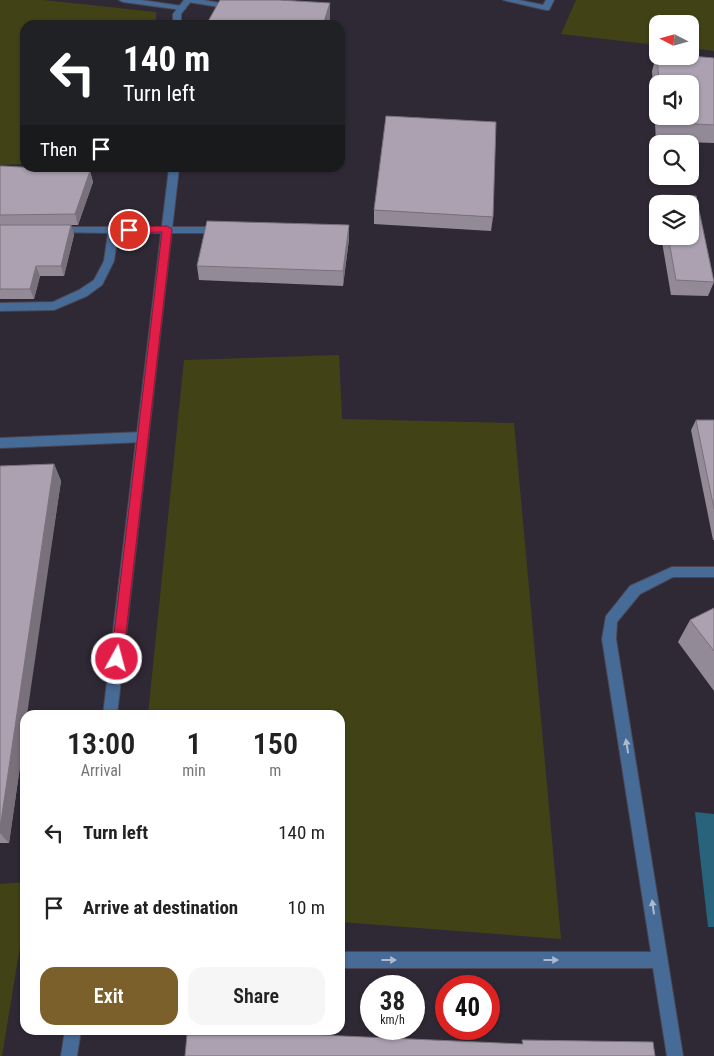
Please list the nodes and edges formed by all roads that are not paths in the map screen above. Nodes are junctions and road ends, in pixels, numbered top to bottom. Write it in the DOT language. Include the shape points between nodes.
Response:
graph roads {
  1 [pos="124,0"];
  2 [pos="188,0"];
  3 [pos="507,0"];
  4 [pos="550,0"];
  5 [pos="182,8"];
  6 [pos="236,8"];
  7 [pos="177,20"];
  8 [pos="174,172"];
  9 [pos="167,229"];
  10 [pos="48,230"];
  11 [pos="114,230"];
  12 [pos="233,231"];
  13 [pos="0,307"];
  14 [pos="143,437"];
  15 [pos="0,443"];
  16 [pos="714,572"];
  17 [pos="111,710"];
  18 [pos="345,960"];
  19 [pos="660,960"];
  20 [pos="72,1035"];
  21 [pos="69,1056"];
  22 [pos="675,1056"];
  1 -- 5 [label="street"];
  2 -- 5 [label="street"];
  2 -- 6 [label="street"];
  3 -- 4 [label="street" via="546,8"];
  5 -- 7 [label="street"];
  8 -- 9 [label="street"];
  9 -- 11 [label="street"];
  9 -- 12 [label="street"];
  9 -- 14 [label="street"];
  10 -- 11 [label="street"];
  11 -- 13 [label="street" via="109,261 98,282 83,293 54,306"];
  14 -- 15 [label="street"];
  14 -- 17 [label="street"];
  19 -- 16 [label="street, one-way" via="610,639 611,620 635,590 672,572"];
  18 -- 19 [label="street, one-way"];
  19 -- 22 [label="street"];
  20 -- 21 [label="street"];
}
